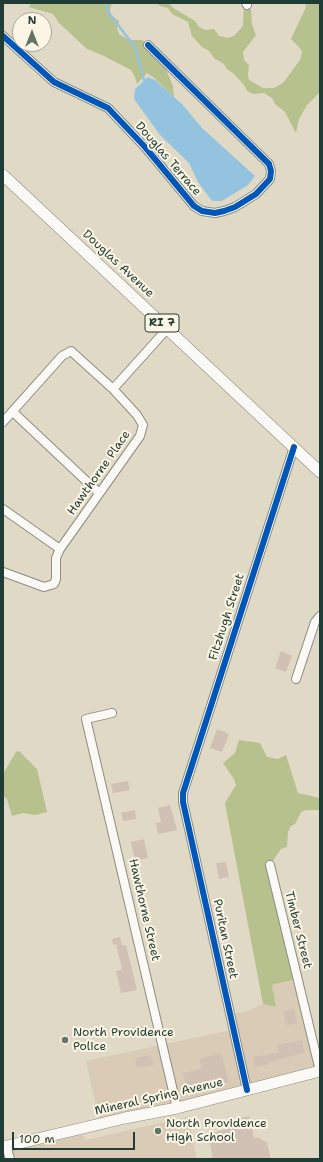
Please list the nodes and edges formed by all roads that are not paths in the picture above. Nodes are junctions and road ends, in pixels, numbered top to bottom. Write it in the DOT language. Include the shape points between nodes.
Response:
graph roads {
  1 [pos="3,36"];
  2 [pos="148,45"];
  3 [pos="3,175"];
  4 [pos="167,329"];
  5 [pos="113,389"];
  6 [pos="13,412"];
  7 [pos="3,422"];
  8 [pos="294,447"];
  9 [pos="320,472"];
  10 [pos="99,493"];
  11 [pos="3,509"];
  12 [pos="60,549"];
  13 [pos="3,572"];
  14 [pos="320,616"];
  15 [pos="296,679"];
  16 [pos="112,713"];
  17 [pos="183,793"];
  18 [pos="270,865"];
  19 [pos="320,1071"];
  20 [pos="247,1090"];
  21 [pos="176,1108"];
  22 [pos="5,1146"];
  23 [pos="10,1159"];
  1 -- 2 [label="street, Douglas Terrace" via="54,82 108,108 145,147 194,206 202,211 224,211 256,194 270,179 269,164"];
  3 -- 4 [label="main road, Douglas Avenue / RI 7"];
  4 -- 5 [label="street"];
  4 -- 8 [label="main road, Douglas Avenue / RI 7"];
  5 -- 6 [label="street" via="71,351 62,356"];
  5 -- 10 [label="street, Hawthorne Place" via="137,415 143,425 143,431"];
  6 -- 7 [label="street"];
  6 -- 10 [label="street"];
  8 -- 9 [label="main road, Douglas Avenue / RI 7"];
  8 -- 17 [label="street, Fitzhugh Street"];
  10 -- 12 [label="street, Hawthorne Place"];
  11 -- 12 [label="street"];
  12 -- 13 [label="street, Hawthorne Place" via="56,558 54,584 44,587"];
  14 -- 15 [label="street" via="315,622"];
  16 -- 21 [label="street, Hawthorne Street" via="86,719"];
  17 -- 20 [label="street, Puritan Street"];
  18 -- 19 [label="street, Timber Street"];
  19 -- 20 [label="main road, Mineral Spring Avenue"];
  20 -- 21 [label="main road, Mineral Spring Avenue"];
  21 -- 22 [label="main road, Mineral Spring Avenue"];
  22 -- 23 [label="street"];
}
